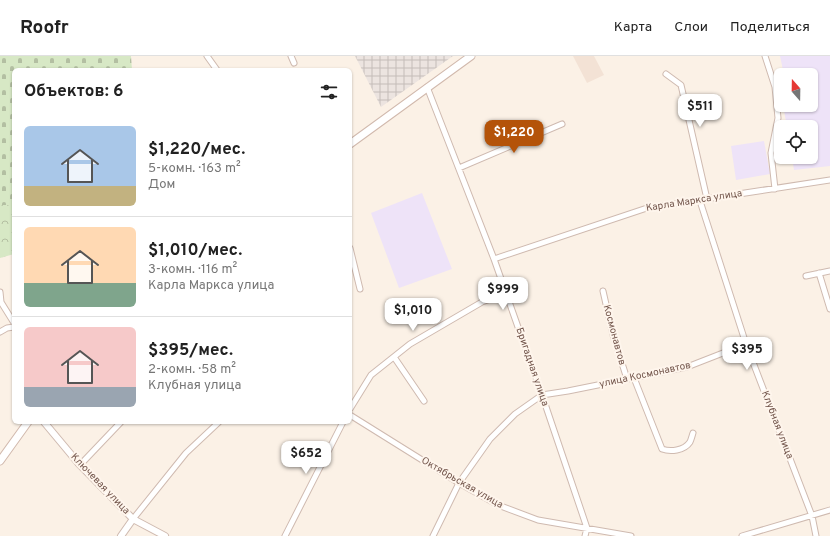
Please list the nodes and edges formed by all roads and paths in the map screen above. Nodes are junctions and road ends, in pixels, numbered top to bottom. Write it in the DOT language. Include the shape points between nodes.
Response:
graph roads {
  1 [pos="291,56"];
  2 [pos="471,56"];
  3 [pos="765,56"];
  4 [pos="209,57"];
  5 [pos="294,63"];
  6 [pos="216,68"];
  7 [pos="666,74"];
  8 [pos="427,87"];
  9 [pos="562,124"];
  10 [pos="352,143"];
  11 [pos="459,168"];
  12 [pos="830,180"];
  13 [pos="775,189"];
  14 [pos="707,199"];
  15 [pos="700,201"];
  16 [pos="352,258"];
  17 [pos="494,259"];
  18 [pos="830,270"];
  19 [pos="819,273"];
  20 [pos="806,276"];
  21 [pos="360,289"];
  22 [pos="603,291"];
  23 [pos="0,292"];
  24 [pos="506,293"];
  25 [pos="830,309"];
  26 [pos="12,320"];
  27 [pos="12,327"];
  28 [pos="0,332"];
  29 [pos="746,344"];
  30 [pos="394,357"];
  31 [pos="634,378"];
  32 [pos="627,379"];
  33 [pos="542,395"];
  34 [pos="424,401"];
  35 [pos="352,406"];
  36 [pos="352,416"];
  37 [pos="27,424"];
  38 [pos="46,424"];
  39 [pos="119,424"];
  40 [pos="217,424"];
  41 [pos="342,424"];
  42 [pos="693,433"];
  43 [pos="0,461"];
  44 [pos="80,465"];
  45 [pos="459,483"];
  46 [pos="830,510"];
  47 [pos="812,516"];
  48 [pos="133,518"];
  49 [pos="587,528"];
  50 [pos="121,536"];
  51 [pos="165,536"];
  52 [pos="285,536"];
  53 [pos="433,536"];
  54 [pos="585,536"];
  55 [pos="631,536"];
  56 [pos="742,536"];
  57 [pos="816,536"];
  1 -- 5 [label="street"];
  2 -- 8 [label="main road"];
  3 -- 13 [label="street" via="775,87 778,118 771,153"];
  4 -- 6 [label="street"];
  7 -- 14 [label="street" via="681,85"];
  8 -- 10 [label="main road"];
  8 -- 11 [label="street, Бригадная улица"];
  9 -- 11 [label="street"];
  11 -- 17 [label="street, Бригадная улица"];
  12 -- 13 [label="street, Карла Маркса улица"];
  13 -- 14 [label="street, Карла Маркса улица"];
  14 -- 15 [label="street, Карла Маркса улица"];
  15 -- 17 [label="street, Карла Маркса улица" via="647,208"];
  15 -- 29 [label="street, Клубная улица"];
  16 -- 21 [label="street"];
  17 -- 24 [label="street, Бригадная улица"];
  18 -- 19 [label="street"];
  19 -- 20 [label="street"];
  19 -- 25 [label="street"];
  22 -- 32 [label="street, Космонавтов"];
  23 -- 26 [label="street" via="1,302"];
  24 -- 30 [label="street" via="457,315"];
  24 -- 33 [label="street, Бригадная улица"];
  27 -- 28 [label="street"];
  29 -- 31 [label="street, улица Космонавтов" via="687,367"];
  29 -- 47 [label="street, Клубная улица"];
  30 -- 34 [label="street"];
  30 -- 35 [label="street" via="371,375"];
  31 -- 32 [label="street, улица Космонавтов"];
  31 -- 42 [label="street" via="662,449 668,452 680,449 689,444"];
  32 -- 33 [label="street, улица Космонавтов"];
  33 -- 45 [label="street" via="515,414 490,439"];
  33 -- 49 [label="street, Бригадная улица"];
  36 -- 45 [label="street, Октябрьская улица"];
  37 -- 43 [label="main road"];
  38 -- 44 [label="street, Ключевая улица"];
  39 -- 44 [label="street"];
  40 -- 48 [label="street" via="186,453"];
  41 -- 52 [label="street"];
  44 -- 48 [label="street, Ключевая улица"];
  45 -- 49 [label="street, Октябрьская улица" via="498,505 538,520"];
  45 -- 53 [label="street"];
  46 -- 47 [label="street"];
  47 -- 56 [label="street"];
  47 -- 57 [label="street, Клубная улица"];
  48 -- 50 [label="street"];
  48 -- 51 [label="street, Ключевая улица"];
  49 -- 54 [label="street"];
  49 -- 55 [label="street, Октябрьская улица"];
}
